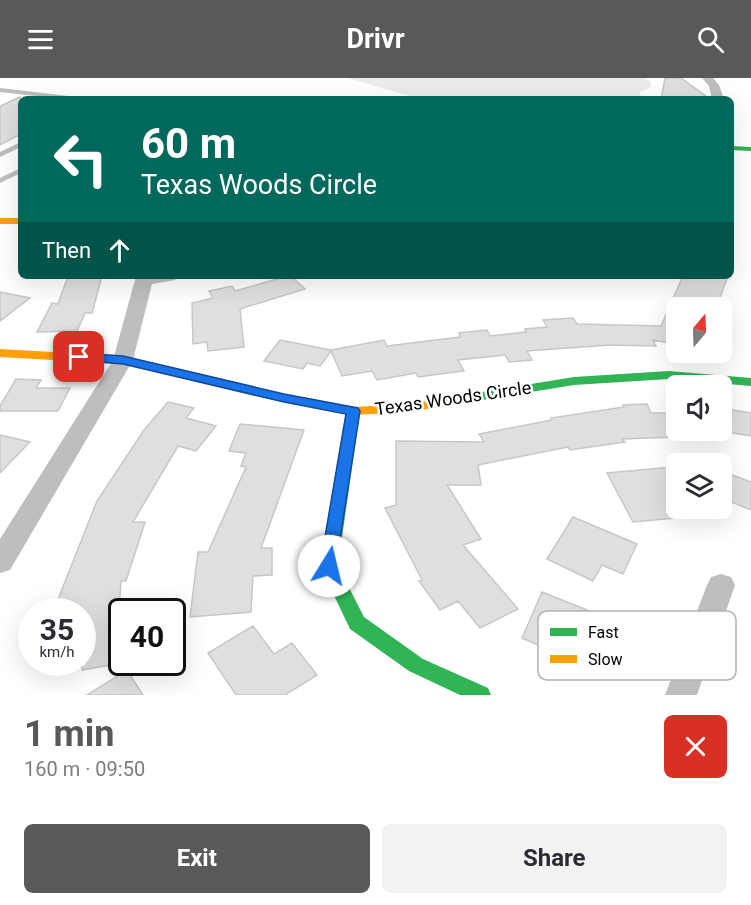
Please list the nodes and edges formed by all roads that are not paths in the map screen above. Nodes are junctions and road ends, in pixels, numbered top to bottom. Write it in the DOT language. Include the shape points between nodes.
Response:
graph roads {
  1 [pos="707,78"];
  2 [pos="0,90"];
  3 [pos="10,91"];
  4 [pos="0,95"];
  5 [pos="52,96"];
  6 [pos="717,96"];
  7 [pos="18,146"];
  8 [pos="734,148"];
  9 [pos="751,149"];
  10 [pos="0,155"];
  11 [pos="18,172"];
  12 [pos="1,181"];
  13 [pos="0,221"];
  14 [pos="18,221"];
  15 [pos="0,232"];
  16 [pos="18,232"];
  17 [pos="145,279"];
  18 [pos="0,353"];
  19 [pos="123,360"];
  20 [pos="751,382"];
  21 [pos="353,411"];
  22 [pos="0,562"];
  23 [pos="721,585"];
  24 [pos="712,611"];
  25 [pos="686,680"];
  26 [pos="481,695"];
  27 [pos="681,695"];
  1 -- 6 [label="street"];
  2 -- 3 [label="lane"];
  3 -- 4 [label="lane"];
  3 -- 5 [label="lane"];
  7 -- 10 [label="lane"];
  8 -- 9 [label="street"];
  11 -- 12 [label="lane"];
  13 -- 14 [label="street"];
  15 -- 16 [label="street"];
  17 -- 19 [label="street"];
  18 -- 19 [label="street, Texas Woods Circle"];
  19 -- 21 [label="street, Texas Woods Circle"];
  19 -- 22 [label="street"];
  20 -- 21 [label="street, Texas Woods Circle" via="669,375 574,381 409,408"];
  21 -- 26 [label="street" via="329,566 357,623 416,665"];
  23 -- 24 [label="street"];
  25 -- 27 [label="street"];
}
